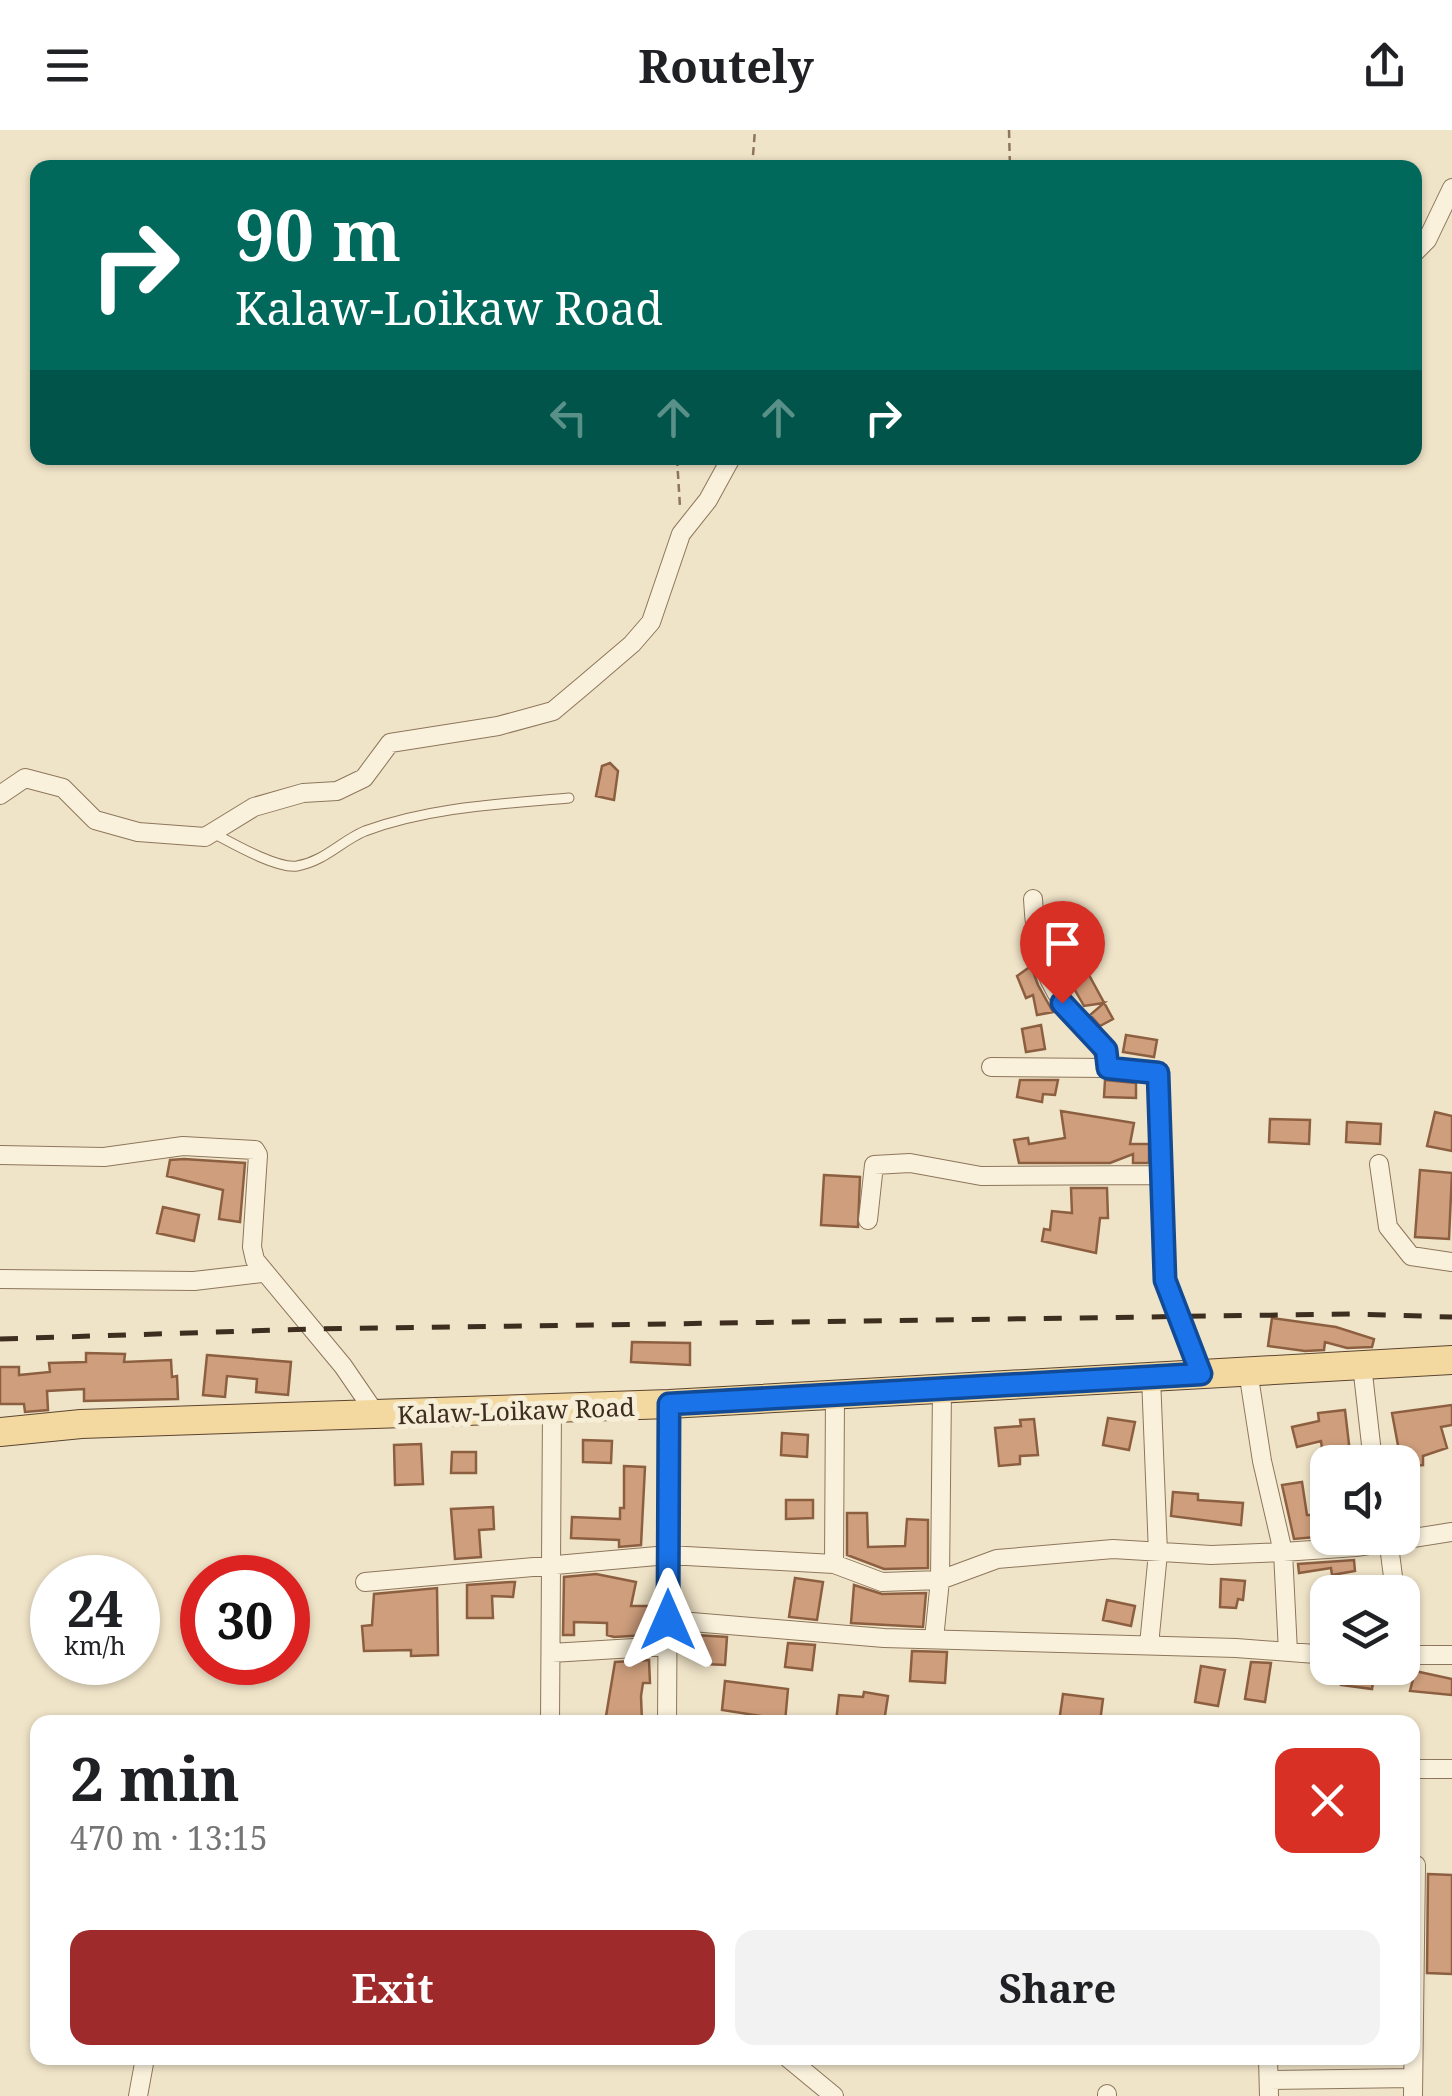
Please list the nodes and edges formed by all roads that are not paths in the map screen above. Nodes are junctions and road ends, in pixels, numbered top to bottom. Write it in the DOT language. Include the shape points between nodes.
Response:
graph roads {
  1 [pos="1452,188"];
  2 [pos="1422,245"];
  3 [pos="727,465"];
  4 [pos="0,795"];
  5 [pos="569,798"];
  6 [pos="213,833"];
  7 [pos="1033,899"];
  8 [pos="991,1067"];
  9 [pos="1108,1068"];
  10 [pos="0,1155"];
  11 [pos="1380,1164"];
  12 [pos="1163,1175"];
  13 [pos="868,1220"];
  14 [pos="1452,1262"];
  15 [pos="262,1273"];
  16 [pos="0,1279"];
  17 [pos="1452,1360"];
  18 [pos="1362,1365"];
  19 [pos="1248,1371"];
  20 [pos="1201,1374"];
  21 [pos="1151,1377"];
  22 [pos="942,1389"];
  23 [pos="835,1395"];
  24 [pos="669,1404"];
  25 [pos="552,1409"];
  26 [pos="378,1417"];
  27 [pos="0,1432"];
  28 [pos="1372,1445"];
  29 [pos="1452,1532"];
  30 [pos="1420,1536"];
  31 [pos="1310,1549"];
  32 [pos="1283,1552"];
  33 [pos="1158,1553"];
  34 [pos="668,1554"];
  35 [pos="834,1564"];
  36 [pos="551,1565"];
  37 [pos="940,1580"];
  38 [pos="365,1582"];
  39 [pos="668,1620"];
  40 [pos="934,1640"];
  41 [pos="1148,1645"];
  42 [pos="668,1646"];
  43 [pos="1288,1652"];
  44 [pos="550,1653"];
  45 [pos="1420,1653"];
  46 [pos="1310,1654"];
  47 [pos="1452,1655"];
  48 [pos="550,1715"];
  49 [pos="667,1715"];
  50 [pos="1420,1769"];
  51 [pos="1452,1770"];
  52 [pos="145,2065"];
  53 [pos="796,2065"];
  54 [pos="1413,2087"];
  55 [pos="1269,2088"];
  56 [pos="138,2096"];
  57 [pos="834,2096"];
  1 -- 2 [label="street"];
  3 -- 6 [label="street" via="681,534 651,622 553,711 390,742 364,778 337,791 254,807"];
  4 -- 6 [label="street" via="25,778 63,788 96,820 138,832 205,838"];
  5 -- 6 [label="lane" via="424,814 362,832 322,858 293,867"];
  7 -- 9 [label="street" via="1036,951 1062,1003 1106,1050"];
  8 -- 9 [label="street"];
  9 -- 12 [label="street" via="1158,1073"];
  10 -- 15 [label="street" via="104,1157 184,1146 251,1147 258,1155 252,1248"];
  11 -- 14 [label="street" via="1388,1227 1410,1256"];
  12 -- 13 [label="street" via="981,1176 874,1165"];
  12 -- 20 [label="street" via="1165,1280"];
  15 -- 16 [label="street" via="194,1281"];
  15 -- 26 [label="street"];
  17 -- 18 [label="main road, Kalaw-Loikaw Road"];
  18 -- 19 [label="main road, Kalaw-Loikaw Road"];
  18 -- 28 [label="street"];
  19 -- 20 [label="main road, Kalaw-Loikaw Road"];
  19 -- 32 [label="street"];
  20 -- 21 [label="main road, Kalaw-Loikaw Road"];
  21 -- 22 [label="main road, Kalaw-Loikaw Road"];
  21 -- 33 [label="street"];
  22 -- 23 [label="main road, Kalaw-Loikaw Road"];
  22 -- 37 [label="street"];
  23 -- 24 [label="main road, Kalaw-Loikaw Road"];
  23 -- 35 [label="street"];
  24 -- 25 [label="main road, Kalaw-Loikaw Road"];
  24 -- 34 [label="street"];
  25 -- 26 [label="main road, Kalaw-Loikaw Road"];
  25 -- 36 [label="street"];
  26 -- 27 [label="main road, Kalaw-Loikaw Road"];
  29 -- 30 [label="street"];
  31 -- 32 [label="street"];
  32 -- 33 [label="street"];
  32 -- 43 [label="street"];
  33 -- 37 [label="street" via="1113,1548 998,1559"];
  33 -- 41 [label="street"];
  34 -- 35 [label="street"];
  34 -- 36 [label="street"];
  34 -- 39 [label="street"];
  35 -- 37 [label="street" via="882,1582"];
  36 -- 38 [label="street"];
  36 -- 44 [label="street"];
  37 -- 40 [label="street"];
  39 -- 40 [label="street"];
  39 -- 42 [label="street"];
  40 -- 41 [label="street"];
  41 -- 43 [label="street"];
  42 -- 44 [label="street"];
  42 -- 49 [label="street"];
  43 -- 46 [label="street"];
  44 -- 48 [label="street"];
  45 -- 47 [label="street"];
  50 -- 51 [label="street"];
  52 -- 56 [label="street"];
  53 -- 57 [label="street"];
  54 -- 55 [label="street"];
}
